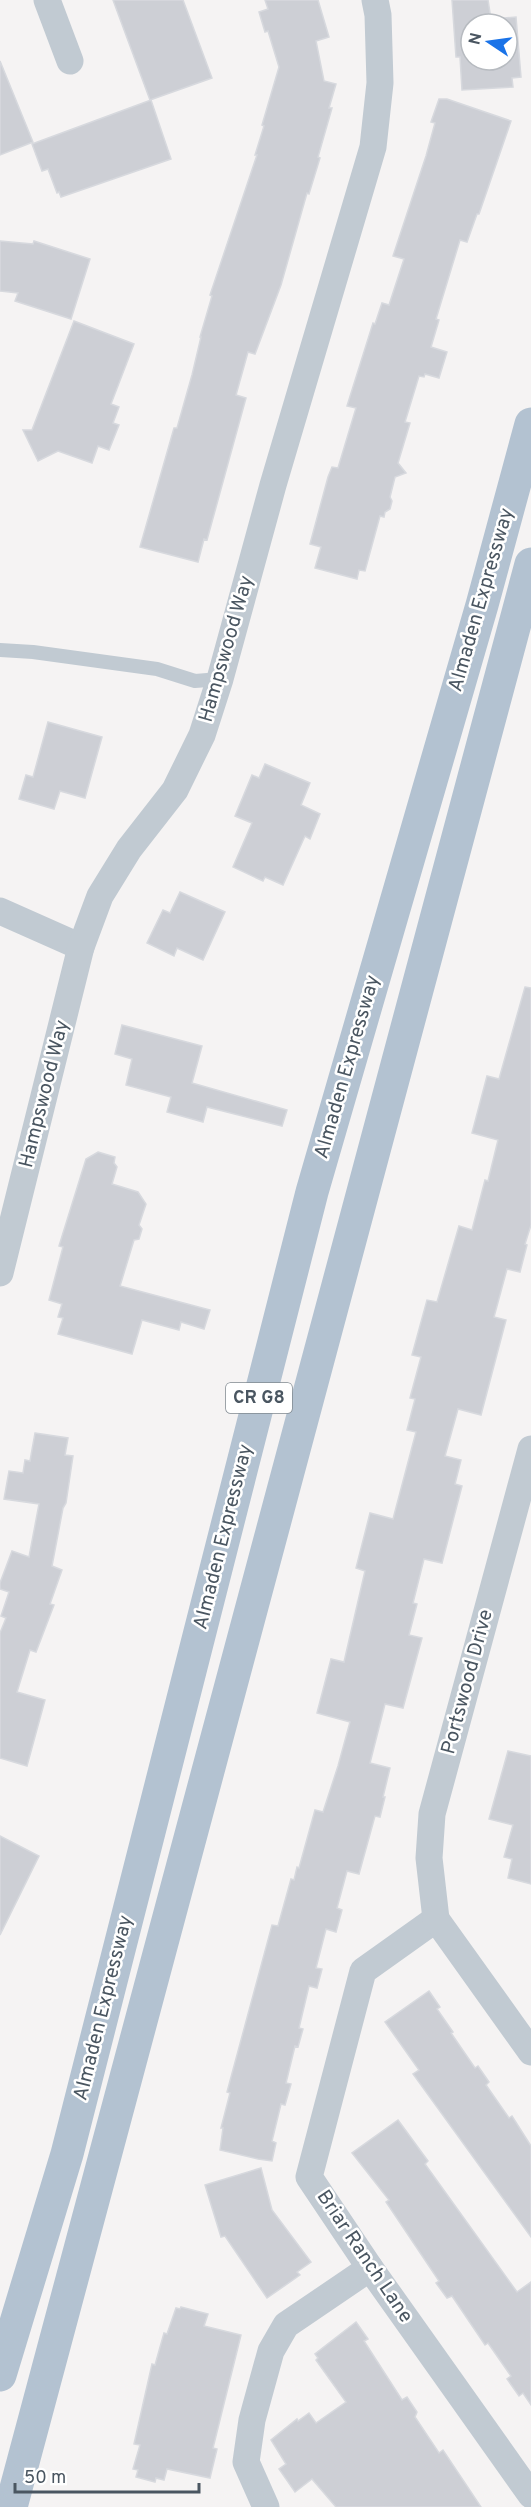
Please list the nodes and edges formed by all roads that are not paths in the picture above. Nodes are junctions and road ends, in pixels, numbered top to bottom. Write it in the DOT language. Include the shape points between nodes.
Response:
graph roads {
  1 [pos="47,0"];
  2 [pos="375,0"];
  3 [pos="70,61"];
  4 [pos="531,424"];
  5 [pos="531,564"];
  6 [pos="0,650"];
  7 [pos="220,679"];
  8 [pos="0,911"];
  9 [pos="81,947"];
  10 [pos="0,1273"];
  11 [pos="531,1449"];
  12 [pos="523,1509"];
  13 [pos="436,1919"];
  14 [pos="531,2052"];
  15 [pos="370,2268"];
  16 [pos="0,2375"];
  17 [pos="531,2495"];
  18 [pos="11,2507"];
  19 [pos="266,2507"];
  1 -- 3 [label="street"];
  2 -- 7 [label="street, Hampswood Way" via="380,83 373,147"];
  4 -- 16 [label="main road, Almaden Expressway / CR G8" via="312,1192 67,2154"];
  5 -- 18 [label="main road, Almaden Expressway / CR G8"];
  6 -- 7 [label="lane" via="157,669 195,681"];
  7 -- 9 [label="street, Hampswood Way" via="202,735 175,790 129,849 99,896"];
  8 -- 9 [label="street"];
  9 -- 10 [label="street, Hampswood Way"];
  11 -- 12 [label="street, Portswood Drive"];
  12 -- 13 [label="street, Portswood Drive" via="432,1814 429,1858"];
  13 -- 14 [label="street"];
  13 -- 15 [label="street, Briar Ranch Lane" via="363,1971 309,2177"];
  15 -- 17 [label="street, Briar Ranch Lane"];
  15 -- 19 [label="street" via="286,2325 272,2351 252,2420 246,2462"];
}
